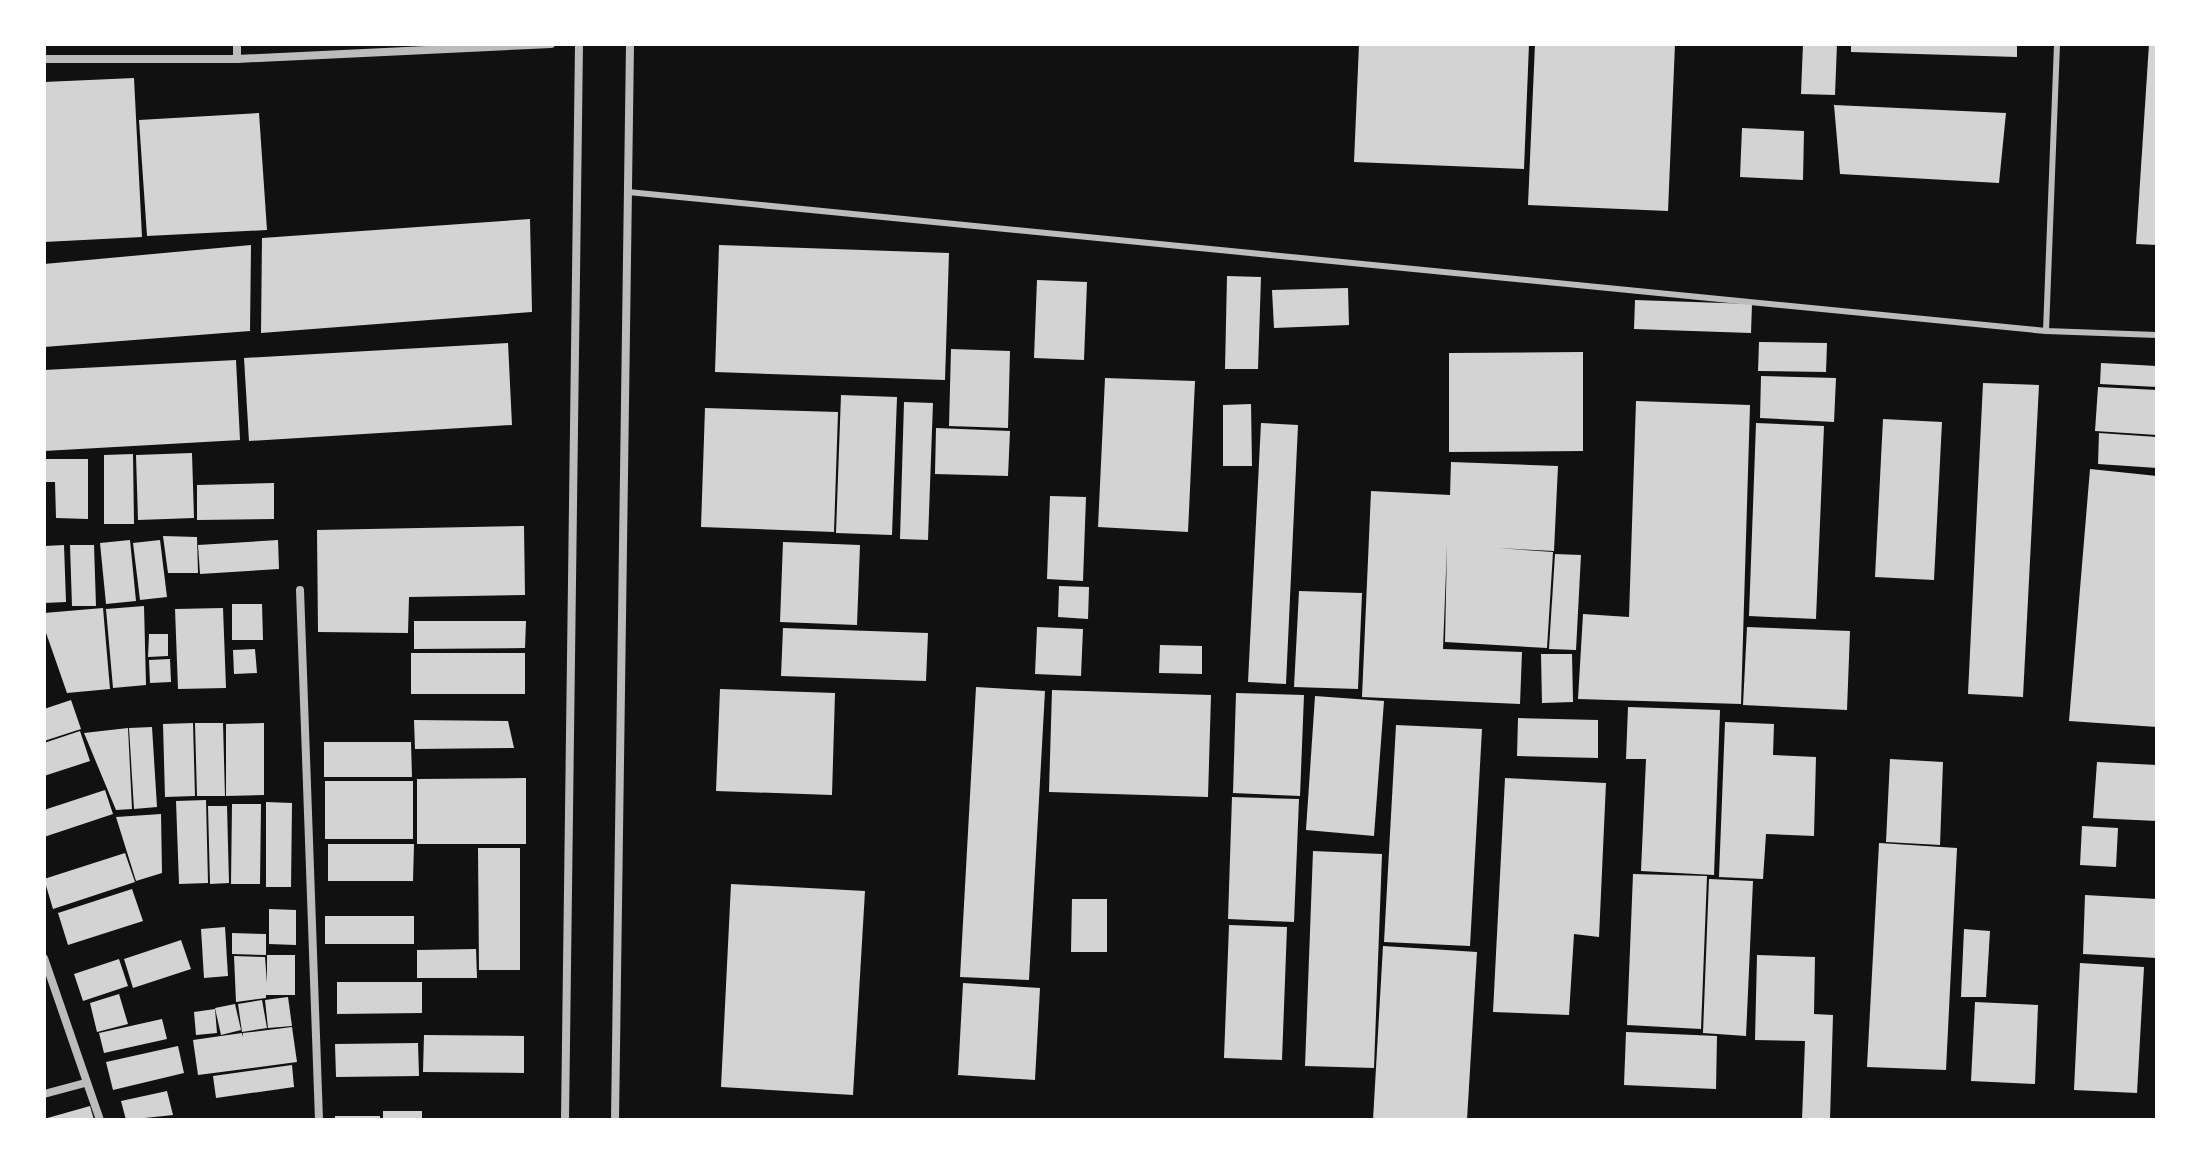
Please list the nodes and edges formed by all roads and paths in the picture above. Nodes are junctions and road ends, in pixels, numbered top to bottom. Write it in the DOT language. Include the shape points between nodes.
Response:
graph roads {
  1 [pos="237,44"];
  2 [pos="551,44"];
  3 [pos="579,44"];
  4 [pos="630,44"];
  5 [pos="2057,44"];
  6 [pos="44,59"];
  7 [pos="237,59"];
  8 [pos="628,192"];
  9 [pos="2046,331"];
  10 [pos="2157,335"];
  11 [pos="300,590"];
  12 [pos="44,958"];
  13 [pos="85,1083"];
  14 [pos="44,1094"];
  15 [pos="100,1120"];
  16 [pos="319,1120"];
  17 [pos="565,1120"];
  18 [pos="615,1120"];
  1 -- 7 [label="street"];
  2 -- 7 [label="street"];
  3 -- 17 [label="street"];
  4 -- 8 [label="street"];
  5 -- 9 [label="lane"];
  6 -- 7 [label="street"];
  8 -- 9 [label="lane"];
  8 -- 18 [label="street"];
  9 -- 10 [label="lane"];
  11 -- 16 [label="street"];
  12 -- 13 [label="street"];
  13 -- 14 [label="street"];
  13 -- 15 [label="street"];
}
